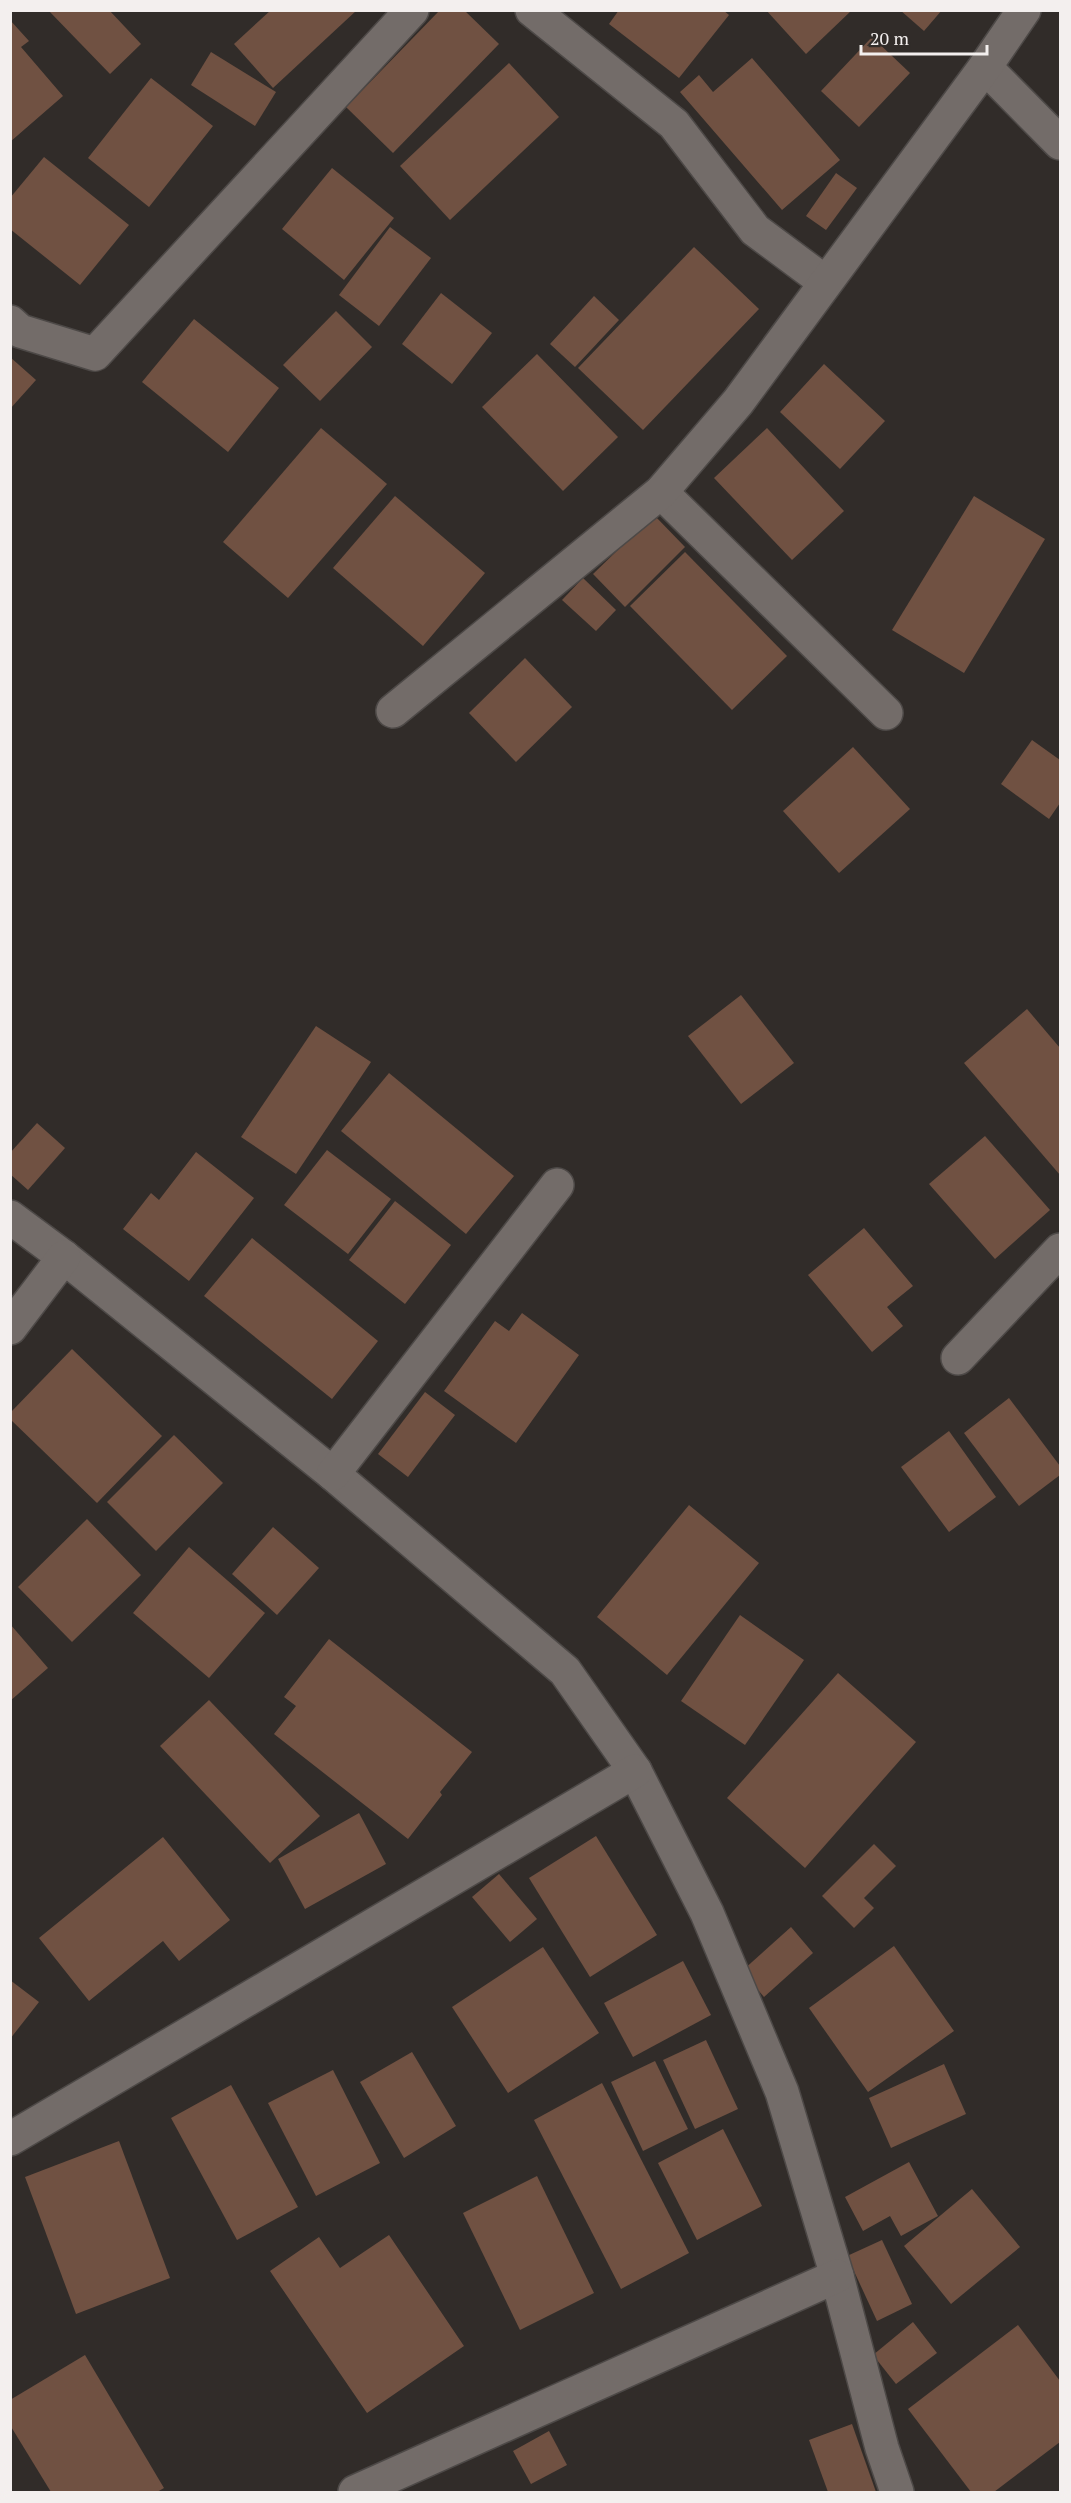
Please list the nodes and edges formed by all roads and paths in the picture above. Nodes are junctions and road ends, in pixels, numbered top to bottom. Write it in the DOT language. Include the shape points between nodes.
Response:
graph roads {
  1 [pos="412,10"];
  2 [pos="532,10"];
  3 [pos="1024,10"];
  4 [pos="985,67"];
  5 [pos="1060,143"];
  6 [pos="825,282"];
  7 [pos="10,322"];
  8 [pos="662,492"];
  9 [pos="393,711"];
  10 [pos="886,713"];
  11 [pos="557,1185"];
  12 [pos="10,1217"];
  13 [pos="1060,1250"];
  14 [pos="64,1257"];
  15 [pos="10,1328"];
  16 [pos="958,1358"];
  17 [pos="333,1474"];
  18 [pos="635,1771"];
  19 [pos="10,2139"];
  20 [pos="837,2276"];
  21 [pos="355,2493"];
  22 [pos="897,2493"];
  1 -- 7 [label="street" via="95,354 20,331"];
  2 -- 6 [label="street" via="674,124 755,230"];
  3 -- 4 [label="street"];
  4 -- 5 [label="street"];
  4 -- 6 [label="street"];
  6 -- 8 [label="street" via="738,402"];
  8 -- 9 [label="street"];
  8 -- 10 [label="street"];
  11 -- 17 [label="street"];
  12 -- 14 [label="street"];
  13 -- 16 [label="street"];
  14 -- 15 [label="street"];
  14 -- 17 [label="street"];
  17 -- 18 [label="street" via="565,1671"];
  18 -- 19 [label="street"];
  18 -- 20 [label="street" via="707,1913 782,2092"];
  20 -- 21 [label="street"];
  20 -- 22 [label="street"];
}
